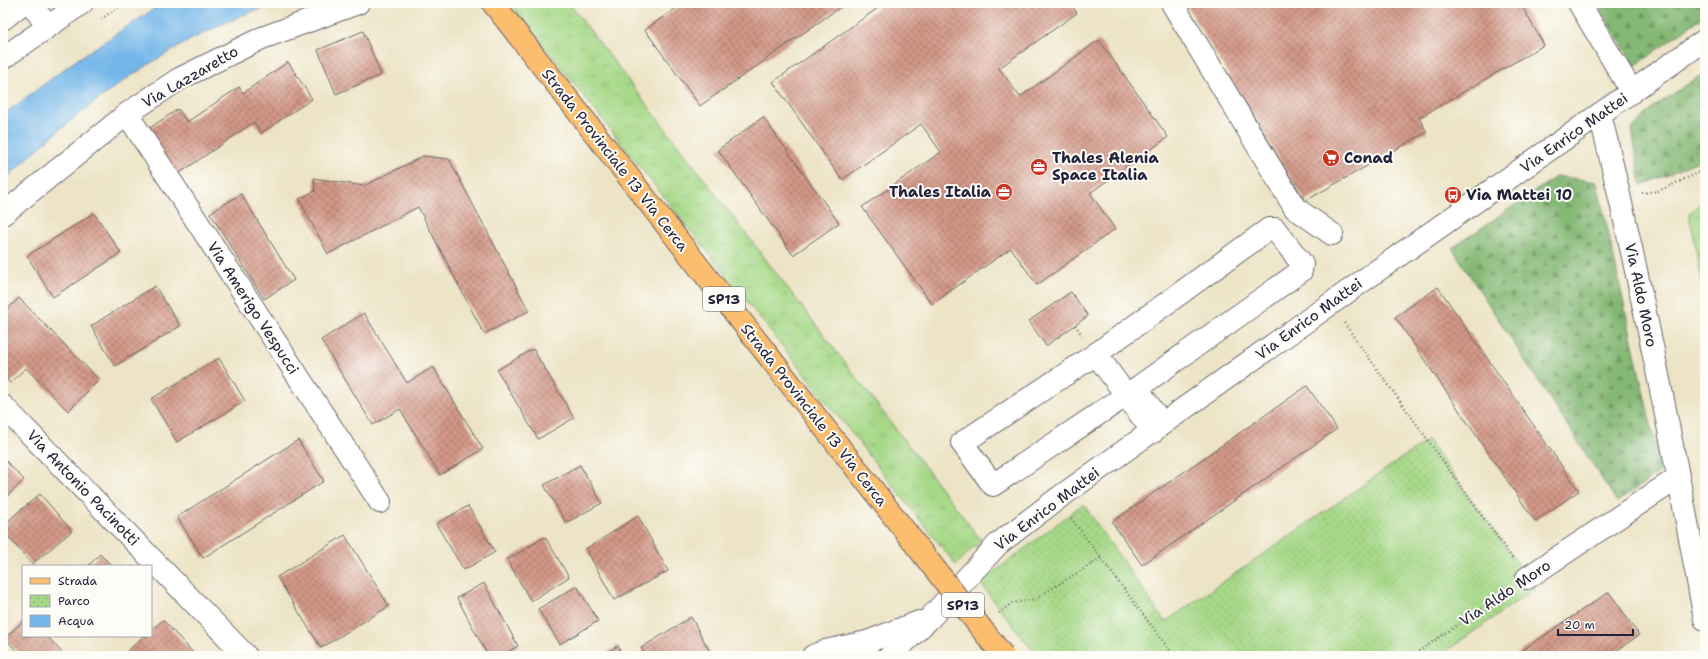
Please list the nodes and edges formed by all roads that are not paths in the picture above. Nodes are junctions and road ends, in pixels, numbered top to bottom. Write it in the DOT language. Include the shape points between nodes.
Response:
graph roads {
  1 [pos="24,3"];
  2 [pos="31,3"];
  3 [pos="82,3"];
  4 [pos="358,3"];
  5 [pos="493,3"];
  6 [pos="1172,3"];
  7 [pos="1578,3"];
  8 [pos="3,19"];
  9 [pos="47,26"];
  10 [pos="1705,40"];
  11 [pos="3,58"];
  12 [pos="1632,92"];
  13 [pos="127,114"];
  14 [pos="1600,114"];
  15 [pos="3,214"];
  16 [pos="1332,234"];
  17 [pos="1096,354"];
  18 [pos="1131,392"];
  19 [pos="3,406"];
  20 [pos="1157,428"];
  21 [pos="1678,477"];
  22 [pos="380,502"];
  23 [pos="1527,578"];
  24 [pos="930,618"];
  25 [pos="1705,619"];
  26 [pos="246,656"];
  27 [pos="814,656"];
  28 [pos="890,656"];
  29 [pos="1003,656"];
  1 -- 8 [label="street"];
  2 -- 9 [label="street"];
  3 -- 9 [label="street"];
  4 -- 13 [label="street, Via Lazzaretto" via="268,36 214,61"];
  5 -- 29 [label="main road, Strada Provinciale 13 Via Cerca / SP13, bridge"];
  6 -- 16 [label="street" via="1295,208"];
  7 -- 12 [label="street"];
  9 -- 11 [label="street"];
  10 -- 12 [label="street, Via Enrico Mattei"];
  12 -- 14 [label="street, Via Enrico Mattei"];
  13 -- 15 [label="street, Via Lazzaretto"];
  13 -- 22 [label="street, Via Amerigo Vespucci"];
  14 -- 20 [label="street, Via Enrico Mattei"];
  14 -- 21 [label="street, Via Aldo Moro"];
  17 -- 18 [label="street"];
  17 -- 18 [label="street" via="962,443 992,484"];
  17 -- 18 [label="street" via="1269,229 1275,229 1302,264 1300,271"];
  18 -- 20 [label="street"];
  19 -- 26 [label="street, Via Antonio Pacinotti"];
  20 -- 24 [label="street, Via Enrico Mattei" via="993,548"];
  21 -- 23 [label="street, Via Aldo Moro"];
  21 -- 25 [label="street, Via Aldo Moro"];
  24 -- 27 [label="street" via="866,642"];
  24 -- 28 [label="street, Via Enrico Mattei"];
}
